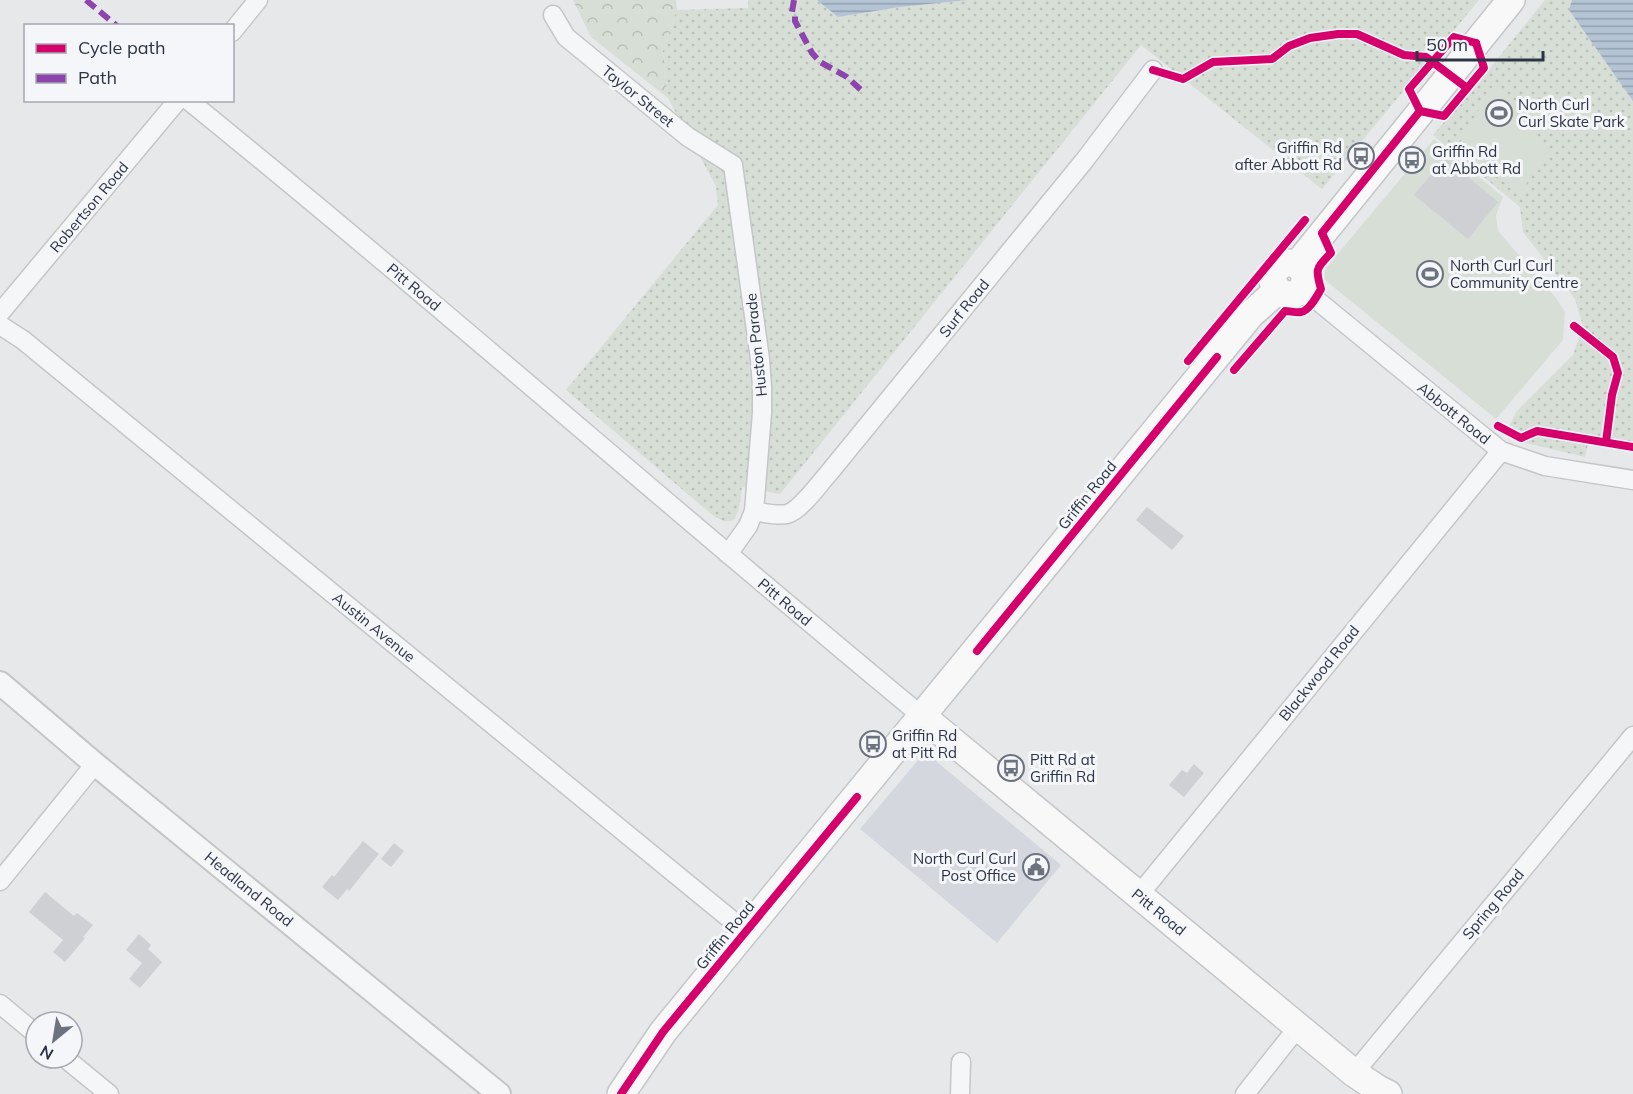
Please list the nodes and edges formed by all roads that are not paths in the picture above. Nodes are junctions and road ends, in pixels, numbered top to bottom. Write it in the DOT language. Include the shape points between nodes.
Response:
graph roads {
  1 [pos="258,0"];
  2 [pos="1511,0"];
  3 [pos="553,15"];
  4 [pos="234,30"];
  5 [pos="1154,70"];
  6 [pos="176,102"];
  7 [pos="190,102"];
  8 [pos="733,165"];
  9 [pos="1292,281"];
  10 [pos="0,313"];
  11 [pos="0,325"];
  12 [pos="1501,451"];
  13 [pos="1633,480"];
  14 [pos="754,511"];
  15 [pos="728,554"];
  16 [pos="0,683"];
  17 [pos="923,717"];
  18 [pos="1633,736"];
  19 [pos="95,764"];
  20 [pos="0,881"];
  21 [pos="1138,896"];
  22 [pos="745,931"];
  23 [pos="0,1004"];
  24 [pos="24,1024"];
  25 [pos="1298,1027"];
  26 [pos="961,1062"];
  27 [pos="80,1070"];
  28 [pos="1354,1072"];
  29 [pos="621,1090"];
  30 [pos="109,1094"];
  31 [pos="499,1094"];
  32 [pos="960,1094"];
  33 [pos="1245,1094"];
  34 [pos="1388,1094"];
  1 -- 4 [label="street"];
  2 -- 9 [label="main road, Griffin Road" via="1413,120"];
  3 -- 8 [label="street, Taylor Street" via="566,37 688,137"];
  5 -- 14 [label="street, Surf Road" via="810,495 787,514"];
  6 -- 10 [label="street, Robertson Road"];
  7 -- 15 [label="street, Pitt Road"];
  8 -- 14 [label="street, Huston Parade" via="762,387"];
  9 -- 12 [label="street, Abbott Road"];
  9 -- 17 [label="main road, Griffin Road" via="1251,314"];
  11 -- 22 [label="street, Austin Avenue" via="24,340"];
  12 -- 13 [label="street, Abbott Road" via="1545,466"];
  12 -- 21 [label="street, Blackwood Road"];
  14 -- 15 [label="street, Huston Parade"];
  15 -- 17 [label="street, Pitt Road"];
  16 -- 19 [label="street, Headland Road"];
  17 -- 21 [label="main road, Pitt Road"];
  17 -- 22 [label="main road, Griffin Road"];
  18 -- 28 [label="street, Spring Road"];
  19 -- 20 [label="street"];
  19 -- 31 [label="street, Headland Road"];
  21 -- 25 [label="main road, Pitt Road"];
  22 -- 29 [label="main road, Griffin Road"];
  23 -- 24 [label="street"];
  25 -- 28 [label="main road, Pitt Road"];
  25 -- 33 [label="street"];
  26 -- 32 [label="street"];
  27 -- 30 [label="street"];
  28 -- 34 [label="main road, Pitt Road"];
}
